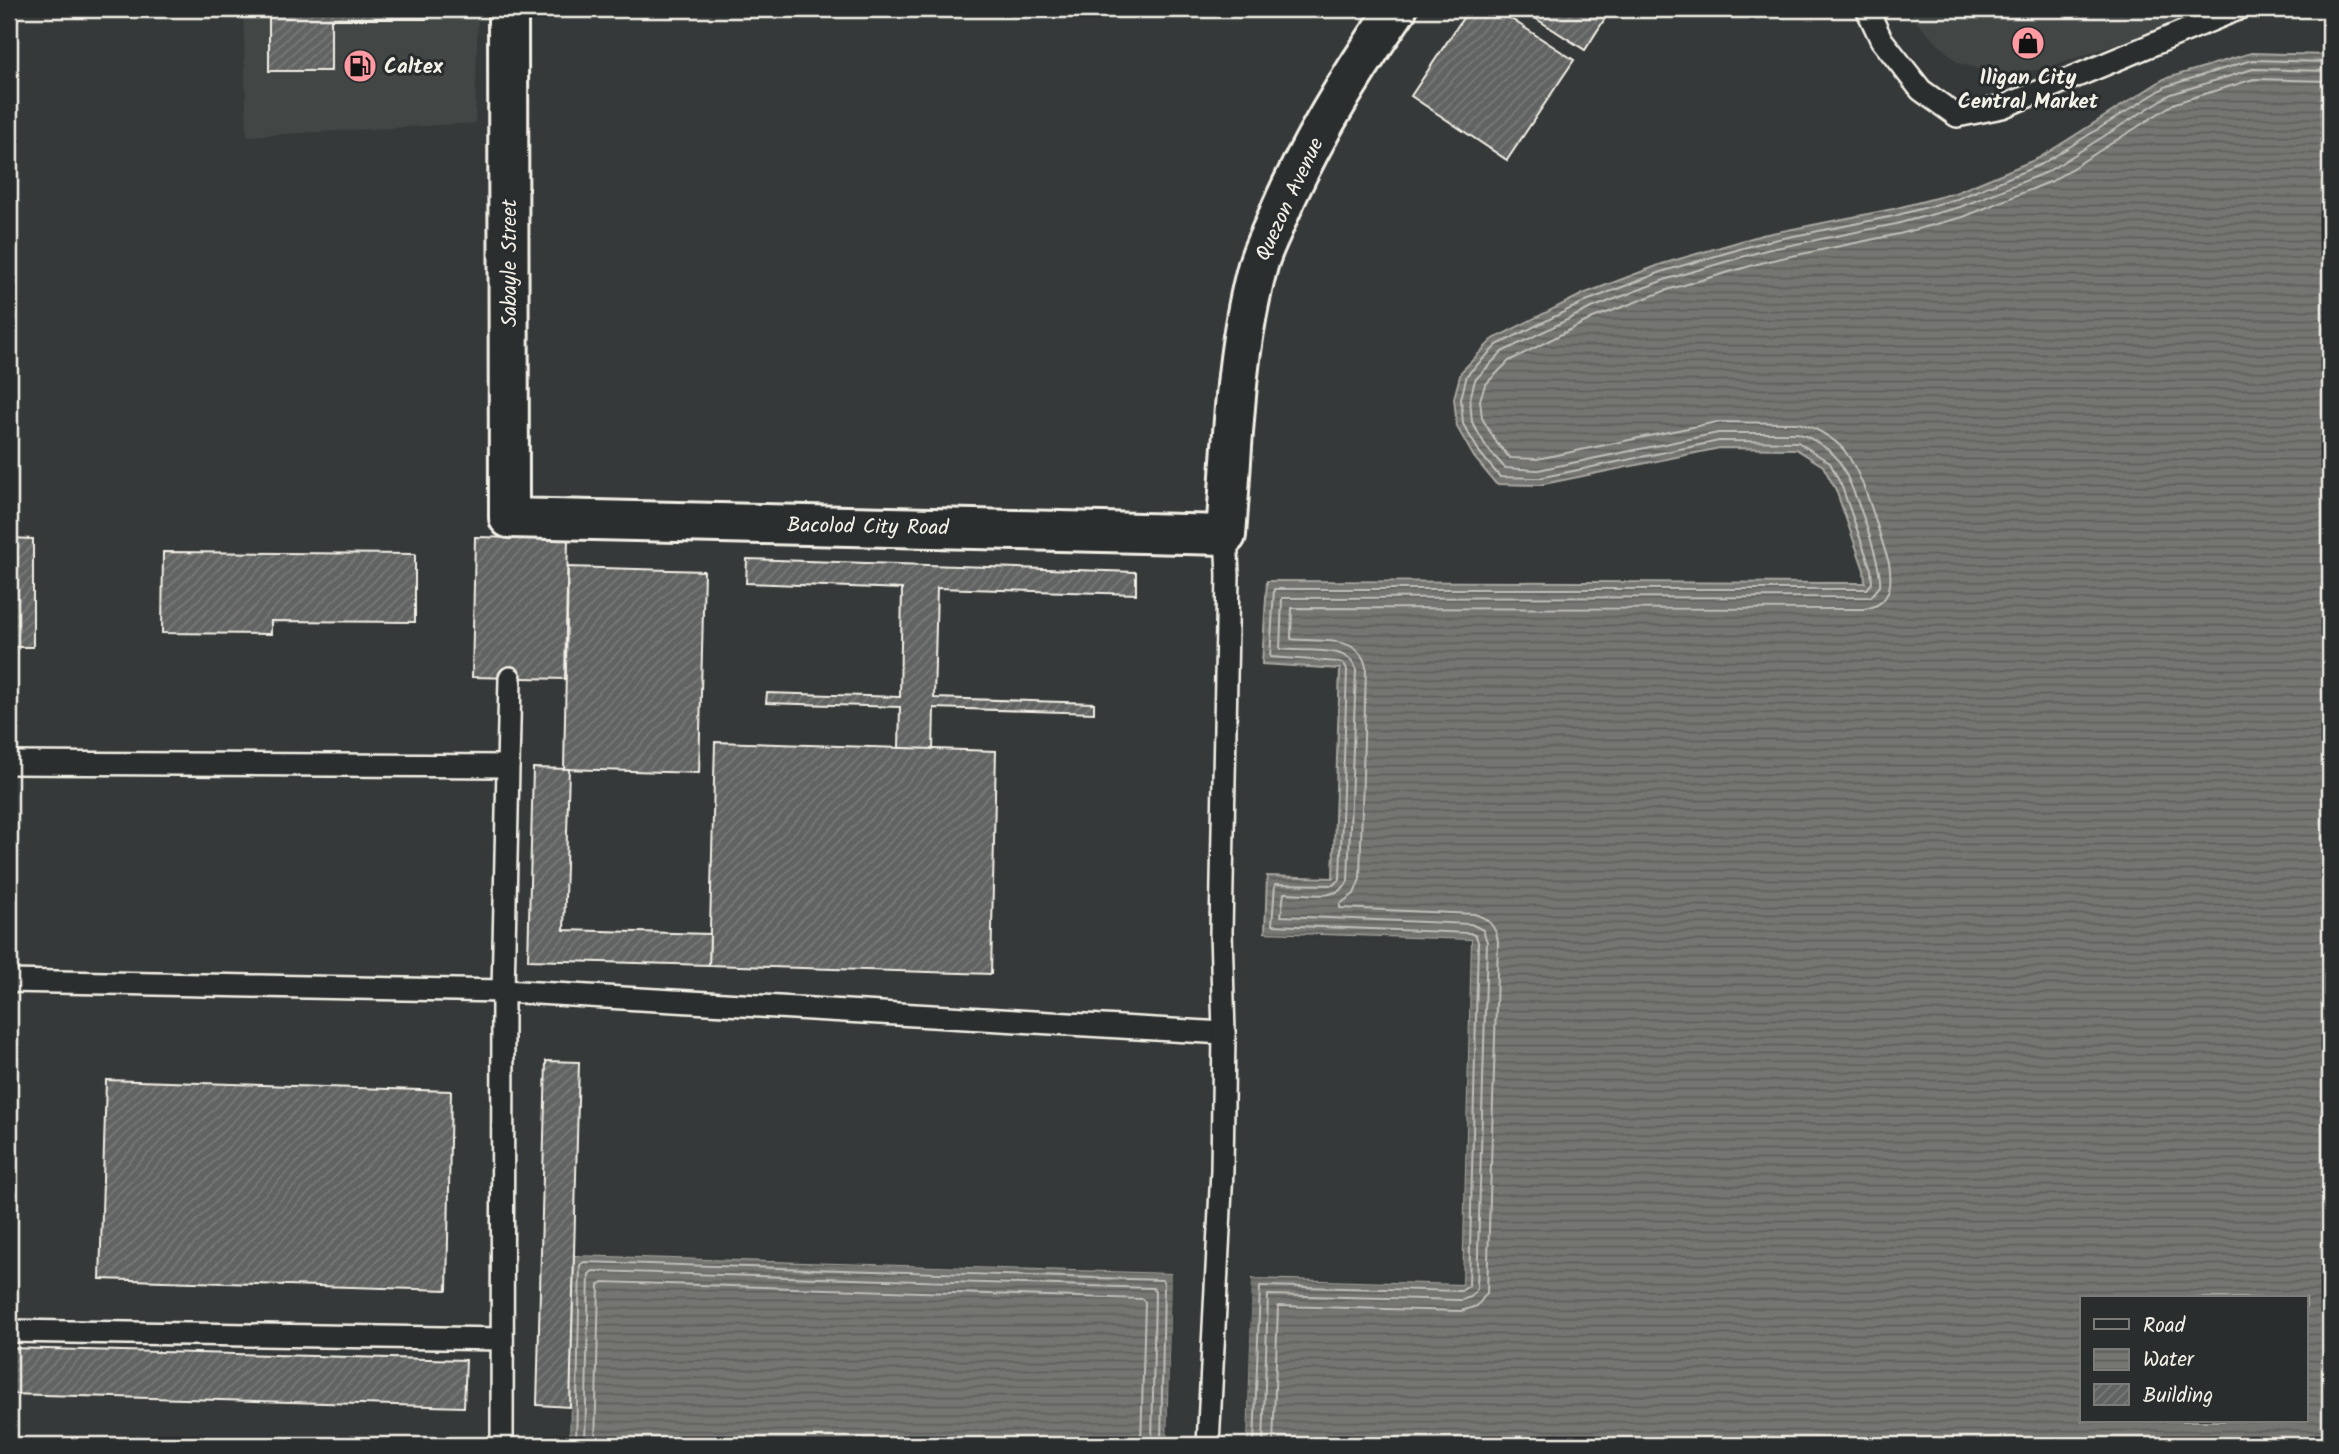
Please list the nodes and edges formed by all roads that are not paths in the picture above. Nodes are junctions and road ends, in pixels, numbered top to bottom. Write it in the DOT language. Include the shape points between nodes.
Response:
graph roads {
  1 [pos="508,9"];
  2 [pos="1397,9"];
  3 [pos="1867,9"];
  4 [pos="2238,9"];
  5 [pos="509,517"];
  6 [pos="1226,535"];
  7 [pos="510,678"];
  8 [pos="9,763"];
  9 [pos="508,766"];
  10 [pos="9,981"];
  11 [pos="503,991"];
  12 [pos="1224,1033"];
  13 [pos="9,1331"];
  14 [pos="502,1339"];
  15 [pos="502,1445"];
  16 [pos="1209,1445"];
  1 -- 5 [label="street, Sabayle Street"];
  2 -- 6 [label="street, Quezon Avenue" via="1323,126 1258,263 1242,340"];
  3 -- 4 [label="lane" via="1881,39 1921,90 1957,116 2003,107"];
  5 -- 6 [label="street, Bacolod City Road"];
  6 -- 12 [label="lane"];
  7 -- 9 [label="lane"];
  8 -- 9 [label="lane"];
  9 -- 11 [label="lane"];
  10 -- 11 [label="lane"];
  11 -- 12 [label="lane"];
  11 -- 14 [label="lane"];
  12 -- 16 [label="lane"];
  13 -- 14 [label="lane"];
  14 -- 15 [label="lane"];
}
